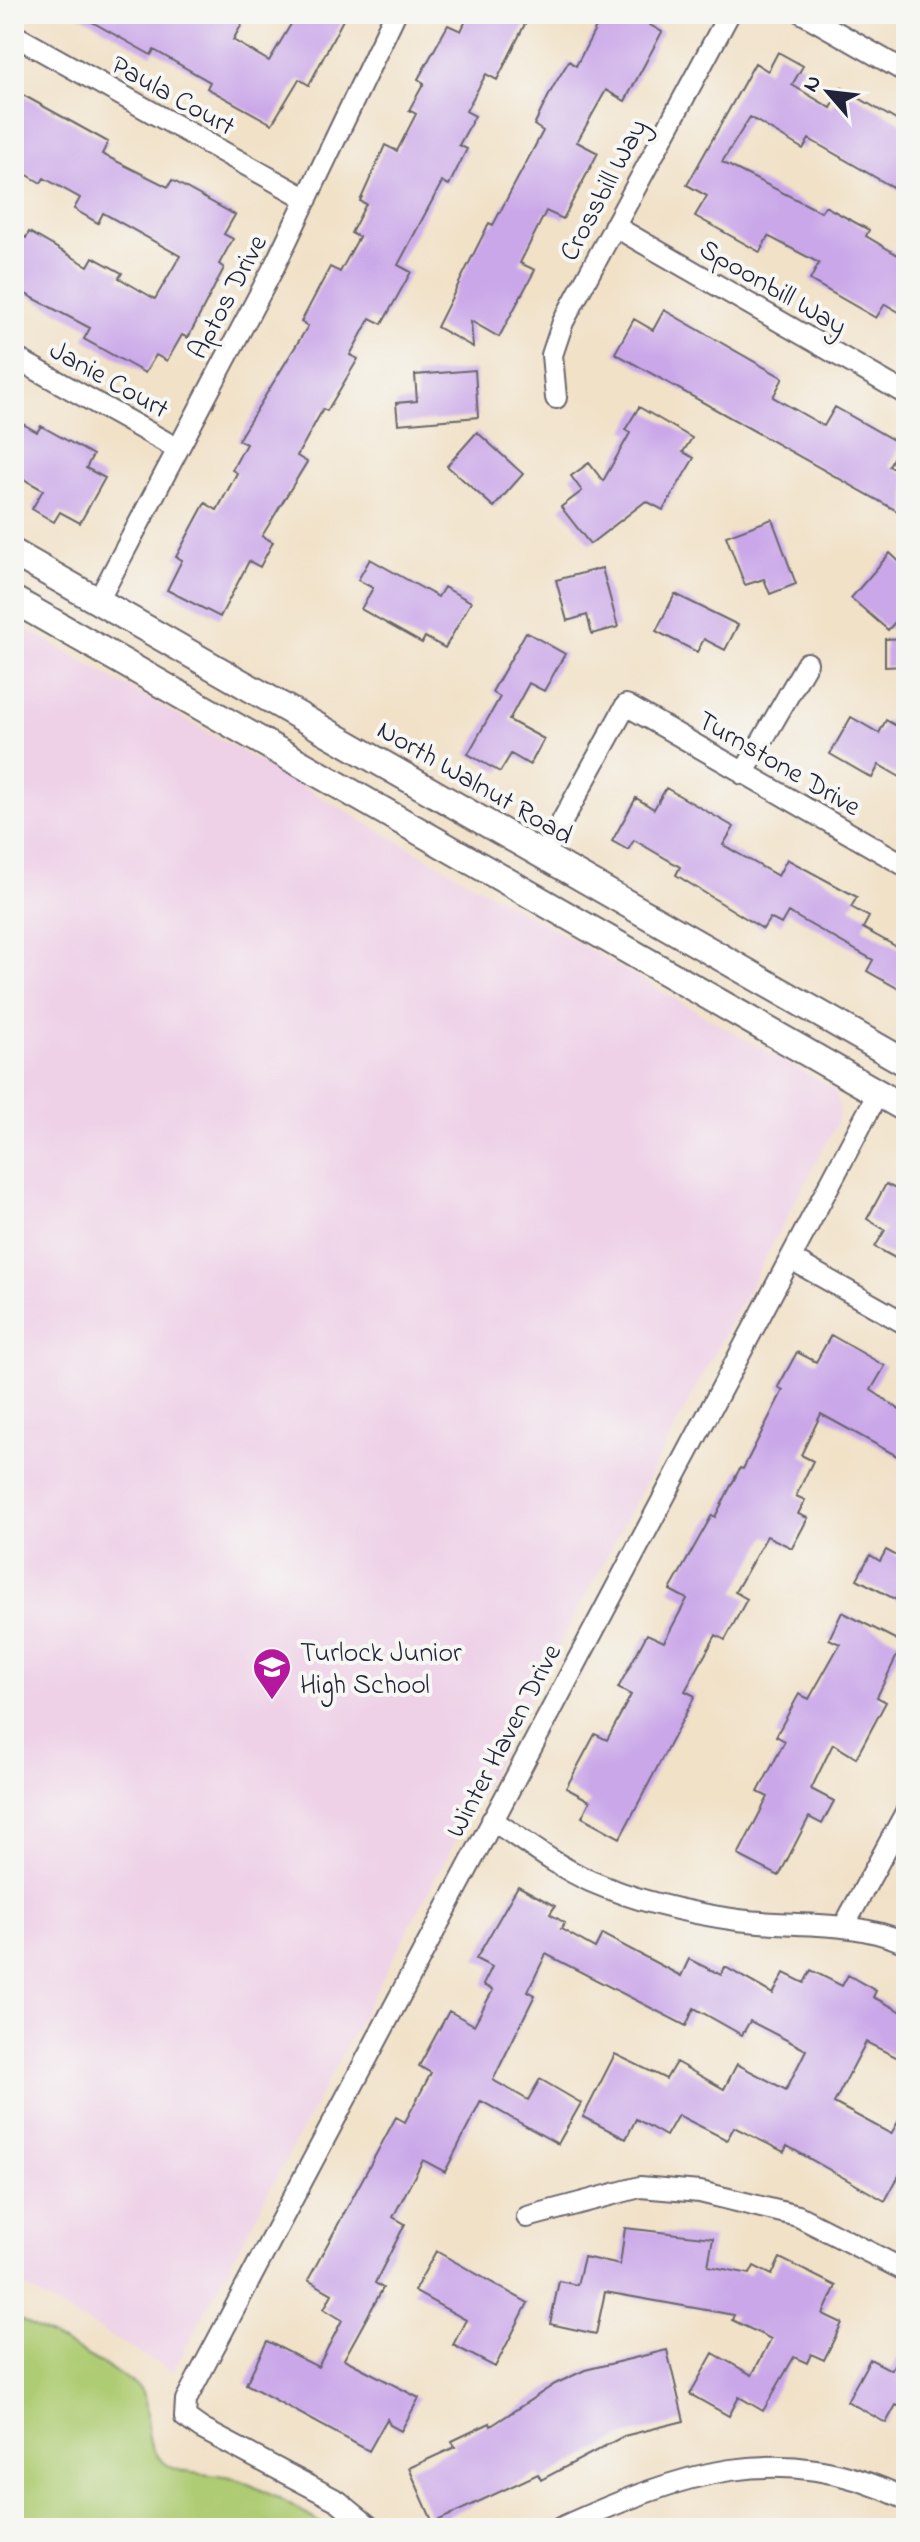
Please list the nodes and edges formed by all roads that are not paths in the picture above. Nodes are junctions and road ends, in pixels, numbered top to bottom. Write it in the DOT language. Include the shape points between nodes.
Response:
graph roads {
  1 [pos="395,14"];
  2 [pos="729,14"];
  3 [pos="804,14"];
  4 [pos="14,35"];
  5 [pos="906,72"];
  6 [pos="307,199"];
  7 [pos="614,226"];
  8 [pos="14,357"];
  9 [pos="906,394"];
  10 [pos="556,398"];
  11 [pos="178,449"];
  12 [pos="14,553"];
  13 [pos="14,600"];
  14 [pos="98,601"];
  15 [pos="807,663"];
  16 [pos="743,774"];
  17 [pos="543,856"];
  18 [pos="906,866"];
  19 [pos="906,1063"];
  20 [pos="878,1093"];
  21 [pos="906,1109"];
  22 [pos="791,1259"];
  23 [pos="906,1324"];
  24 [pos="906,1812"];
  25 [pos="492,1820"];
  26 [pos="844,1926"];
  27 [pos="906,1943"];
  28 [pos="527,2217"];
  29 [pos="906,2271"];
  30 [pos="906,2499"];
  31 [pos="371,2528"];
  32 [pos="560,2528"];
  1 -- 6 [label="street, Aptos Drive"];
  2 -- 7 [label="street, Crossbill Way"];
  3 -- 5 [label="street"];
  4 -- 6 [label="street, Paula Court"];
  6 -- 11 [label="street, Aptos Drive"];
  7 -- 9 [label="street, Spoonbill Way"];
  7 -- 10 [label="street, Crossbill Way" via="556,340 551,370"];
  8 -- 11 [label="street, Janie Court"];
  11 -- 14 [label="street, Aptos Drive"];
  12 -- 14 [label="street, North Walnut Road"];
  13 -- 20 [label="street"];
  14 -- 17 [label="street, North Walnut Road"];
  15 -- 16 [label="street"];
  16 -- 17 [label="street, Turnstone Drive" via="626,705"];
  16 -- 18 [label="street, Turnstone Drive"];
  17 -- 19 [label="street, North Walnut Road"];
  20 -- 21 [label="street"];
  20 -- 22 [label="street, Winter Haven Drive"];
  22 -- 23 [label="street"];
  22 -- 25 [label="street, Winter Haven Drive"];
  24 -- 26 [label="street"];
  25 -- 26 [label="street" via="588,1880 628,1894 698,1914"];
  25 -- 31 [label="street, Winter Haven Drive" via="186,2400 185,2417 338,2501"];
  26 -- 27 [label="street"];
  28 -- 29 [label="street" via="640,2187 700,2192 798,2216"];
  30 -- 32 [label="street" via="849,2476 759,2466 671,2481"];
}
